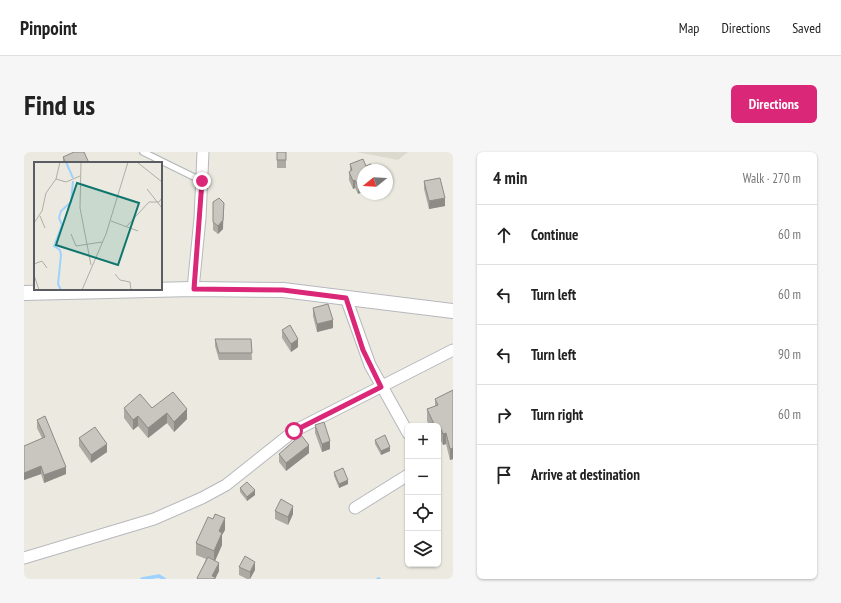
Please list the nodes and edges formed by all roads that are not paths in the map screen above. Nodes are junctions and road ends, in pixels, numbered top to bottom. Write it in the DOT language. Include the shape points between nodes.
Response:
graph roads {
  1 [pos="143,152"];
  2 [pos="203,152"];
  3 [pos="202,181"];
  4 [pos="194,289"];
  5 [pos="152,290"];
  6 [pos="162,290"];
  7 [pos="24,293"];
  8 [pos="346,298"];
  9 [pos="453,312"];
  10 [pos="453,350"];
  11 [pos="381,387"];
  12 [pos="405,428"];
  13 [pos="405,478"];
  14 [pos="355,508"];
  15 [pos="24,558"];
  1 -- 3 [label="lane"];
  2 -- 3 [label="street"];
  3 -- 4 [label="street"];
  4 -- 6 [label="street"];
  4 -- 8 [label="street" via="283,290"];
  5 -- 7 [label="street"];
  8 -- 9 [label="street"];
  8 -- 11 [label="street" via="363,350"];
  10 -- 11 [label="street"];
  11 -- 12 [label="street"];
  11 -- 15 [label="street" via="294,431 226,485 202,498 154,519"];
  13 -- 14 [label="street"];
}
